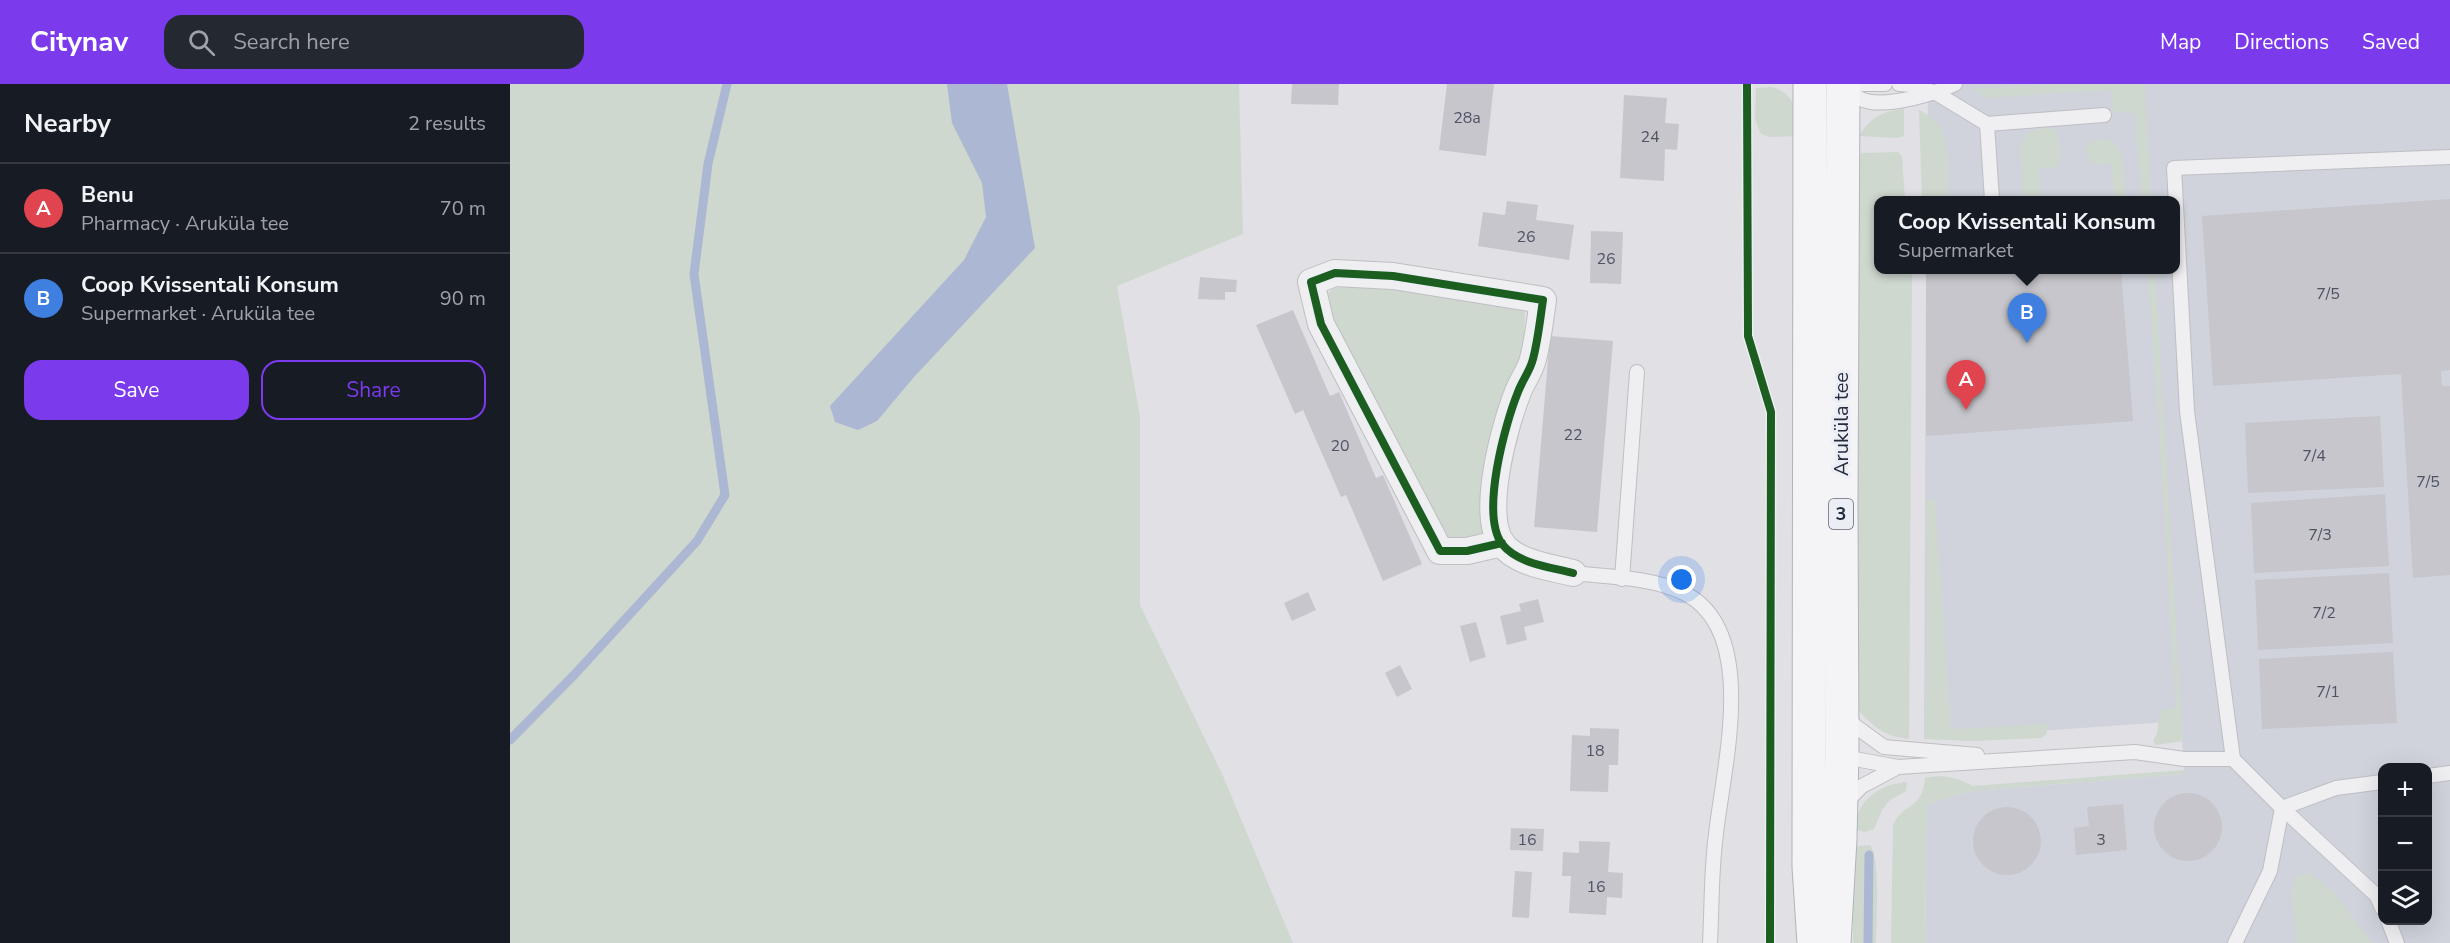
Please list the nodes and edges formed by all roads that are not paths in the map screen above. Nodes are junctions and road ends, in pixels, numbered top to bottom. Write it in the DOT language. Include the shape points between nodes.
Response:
graph roads {
  1 [pos="1810,84"];
  2 [pos="1885,84"];
  3 [pos="1899,84"];
  4 [pos="1955,84"];
  5 [pos="1850,89"];
  6 [pos="1936,93"];
  7 [pos="2104,115"];
  8 [pos="1987,124"];
  9 [pos="1810,129"];
  10 [pos="2450,157"];
  11 [pos="1992,196"];
  12 [pos="2175,196"];
  13 [pos="2180,274"];
  14 [pos="1637,372"];
  15 [pos="1502,543"];
  16 [pos="1573,573"];
  17 [pos="1622,579"];
  18 [pos="1809,637"];
  19 [pos="1832,693"];
  20 [pos="1944,752"];
  21 [pos="2036,758"];
  22 [pos="2232,759"];
  23 [pos="1832,766"];
  24 [pos="1898,767"];
  25 [pos="2450,773"];
  26 [pos="2432,775"];
  27 [pos="2378,783"];
  28 [pos="2282,808"];
  29 [pos="1841,819"];
  30 [pos="2378,898"];
  31 [pos="2390,925"];
  32 [pos="1710,943"];
  33 [pos="1814,943"];
  34 [pos="1834,943"];
  35 [pos="2235,943"];
  36 [pos="2397,943"];
  1 -- 9 [label="highway, Aruküla tee / 3"];
  2 -- 5 [label="lane"];
  3 -- 6 [label="lane"];
  4 -- 6 [label="lane"];
  5 -- 6 [label="lane"];
  5 -- 9 [label="lane" via="1826,98 1815,111"];
  5 -- 19 [label="highway, Aruküla tee / 3" via="1844,134"];
  6 -- 8 [label="lane"];
  7 -- 8 [label="lane"];
  8 -- 11 [label="lane"];
  9 -- 18 [label="highway, Aruküla tee / 3"];
  10 -- 12 [label="lane" via="2174,168"];
  13 -- 22 [label="lane" via="2187,411"];
  14 -- 17 [label="lane"];
  15 -- 15 [label="street" via="1467,551 1440,551 1321,324 1311,282 1335,273 1393,276 1543,300 1533,360 1517,393 1500,451 1494,494 1495,522"];
  15 -- 16 [label="street" via="1522,560"];
  16 -- 17 [label="lane"];
  17 -- 32 [label="lane" via="1652,582 1686,593 1709,612 1725,641 1732,675 1730,719 1715,838"];
  18 -- 19 [label="lane"];
  18 -- 23 [label="highway, Aruküla tee / 3"];
  19 -- 20 [label="lane" via="1855,726 1884,747"];
  19 -- 23 [label="highway, Aruküla tee / 3"];
  20 -- 21 [label="lane"];
  20 -- 23 [label="lane" via="1886,754"];
  21 -- 22 [label="lane" via="2135,752 2184,759"];
  21 -- 24 [label="lane"];
  22 -- 28 [label="lane"];
  23 -- 24 [label="lane"];
  23 -- 29 [label="highway, Aruküla tee / 3"];
  23 -- 33 [label="highway, Aruküla tee / 3" via="1809,867"];
  24 -- 29 [label="lane" via="1862,786 1845,803"];
  25 -- 26 [label="lane"];
  27 -- 28 [label="lane" via="2336,788"];
  28 -- 30 [label="lane"];
  28 -- 35 [label="lane" via="2270,871"];
  29 -- 34 [label="highway, Aruküla tee / 3"];
  31 -- 36 [label="lane"];
}
